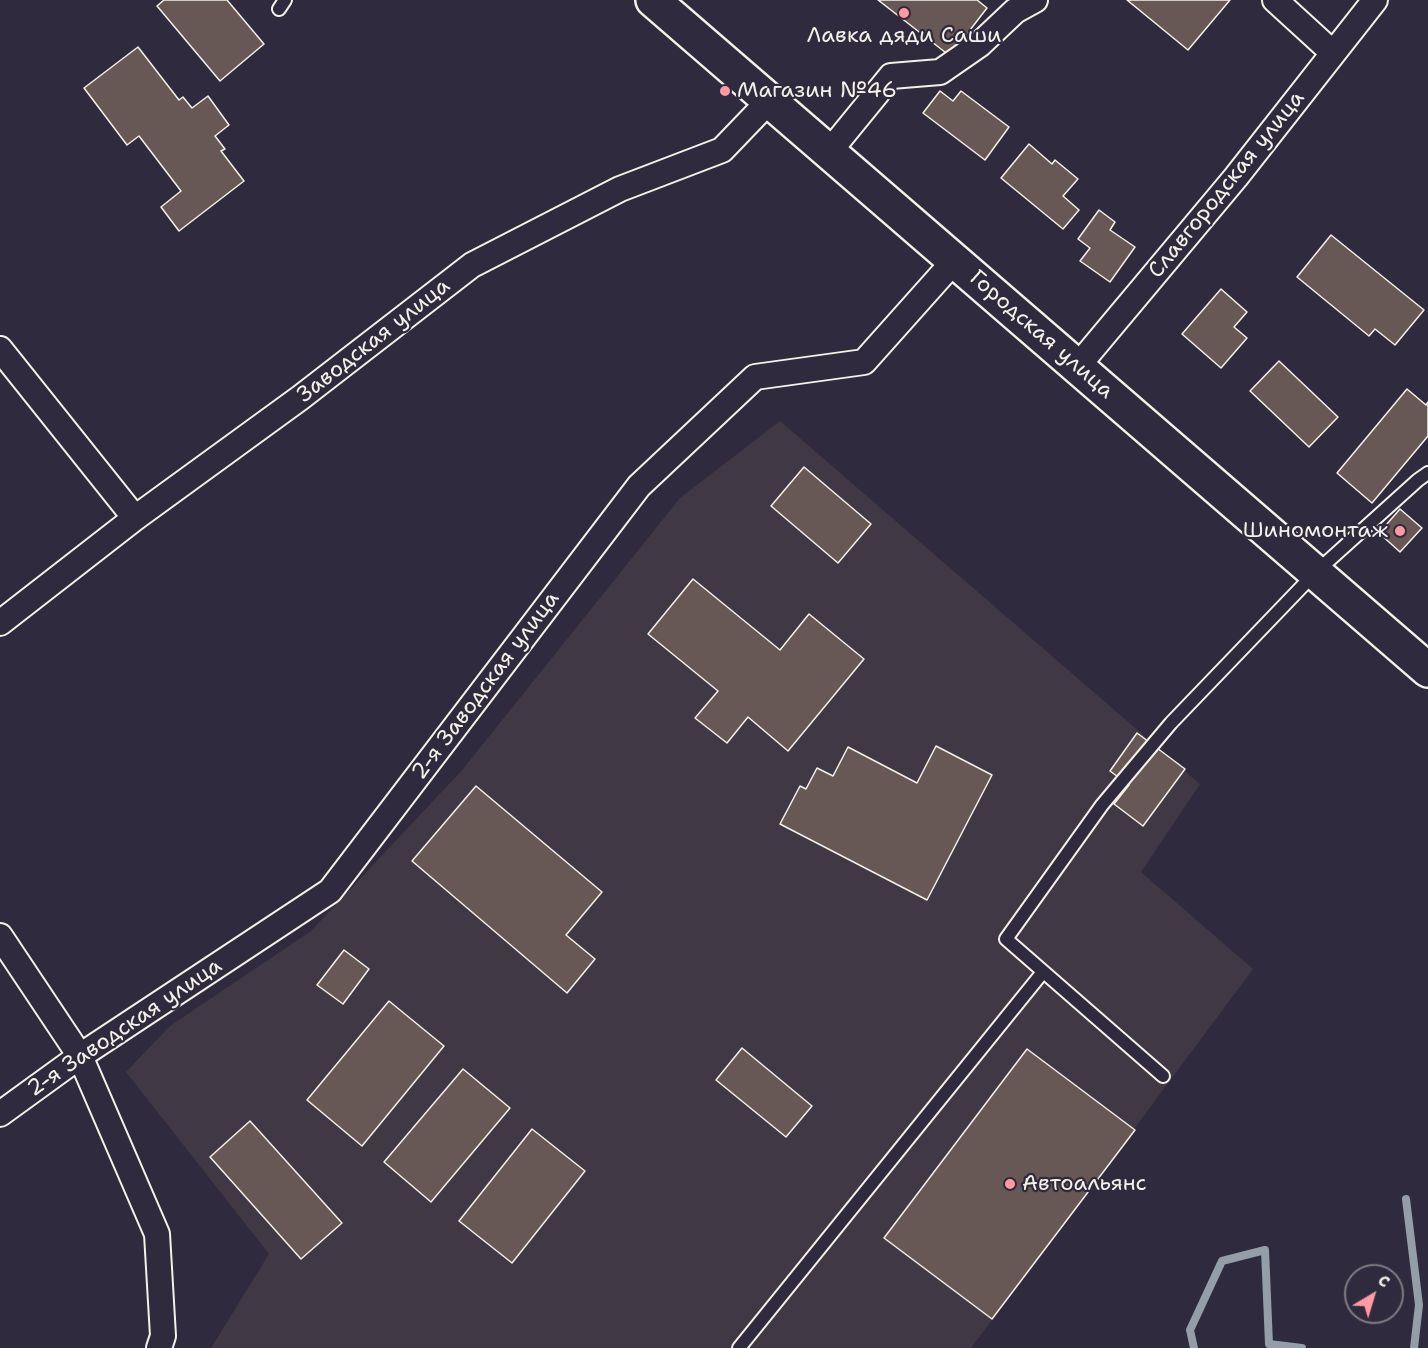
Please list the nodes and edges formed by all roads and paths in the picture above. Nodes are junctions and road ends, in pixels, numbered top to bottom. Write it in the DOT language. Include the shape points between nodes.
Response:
graph roads {
  1 [pos="653,0"];
  2 [pos="1035,0"];
  3 [pos="1275,0"];
  4 [pos="1375,0"];
  5 [pos="1333,53"];
  6 [pos="770,100"];
  7 [pos="829,152"];
  8 [pos="955,260"];
  9 [pos="0,348"];
  10 [pos="1077,367"];
  11 [pos="1428,473"];
  12 [pos="135,518"];
  13 [pos="1316,572"];
  14 [pos="0,623"];
  15 [pos="1428,670"];
  16 [pos="0,936"];
  17 [pos="1043,972"];
  18 [pos="80,1056"];
  19 [pos="1163,1076"];
  20 [pos="0,1114"];
  21 [pos="159,1348"];
  22 [pos="739,1348"];
  1 -- 6 [label="street, Городская улица"];
  2 -- 7 [label="street" via="1015,11 979,45 940,72 891,76"];
  3 -- 5 [label="street"];
  4 -- 5 [label="street, Славгородская улица"];
  5 -- 10 [label="street, Славгородская улица" via="1236,177"];
  6 -- 7 [label="street, Городская улица"];
  6 -- 12 [label="street, Заводская улица" via="722,150 620,189 472,265 300,399"];
  7 -- 8 [label="street, Городская улица"];
  8 -- 10 [label="street, Городская улица"];
  8 -- 18 [label="street, 2-я Заводская улица" via="864,362 755,377 639,486 330,891"];
  9 -- 12 [label="street"];
  10 -- 13 [label="street, Городская улица"];
  11 -- 13 [label="lane"];
  12 -- 14 [label="street, Заводская улица"];
  13 -- 15 [label="street, Городская улица"];
  13 -- 17 [label="lane" via="1171,723 1102,805 1006,939"];
  16 -- 18 [label="street"];
  17 -- 19 [label="lane"];
  17 -- 22 [label="lane"];
  18 -- 20 [label="street, 2-я Заводская улица"];
  18 -- 21 [label="street" via="158,1234 163,1336"];
}
